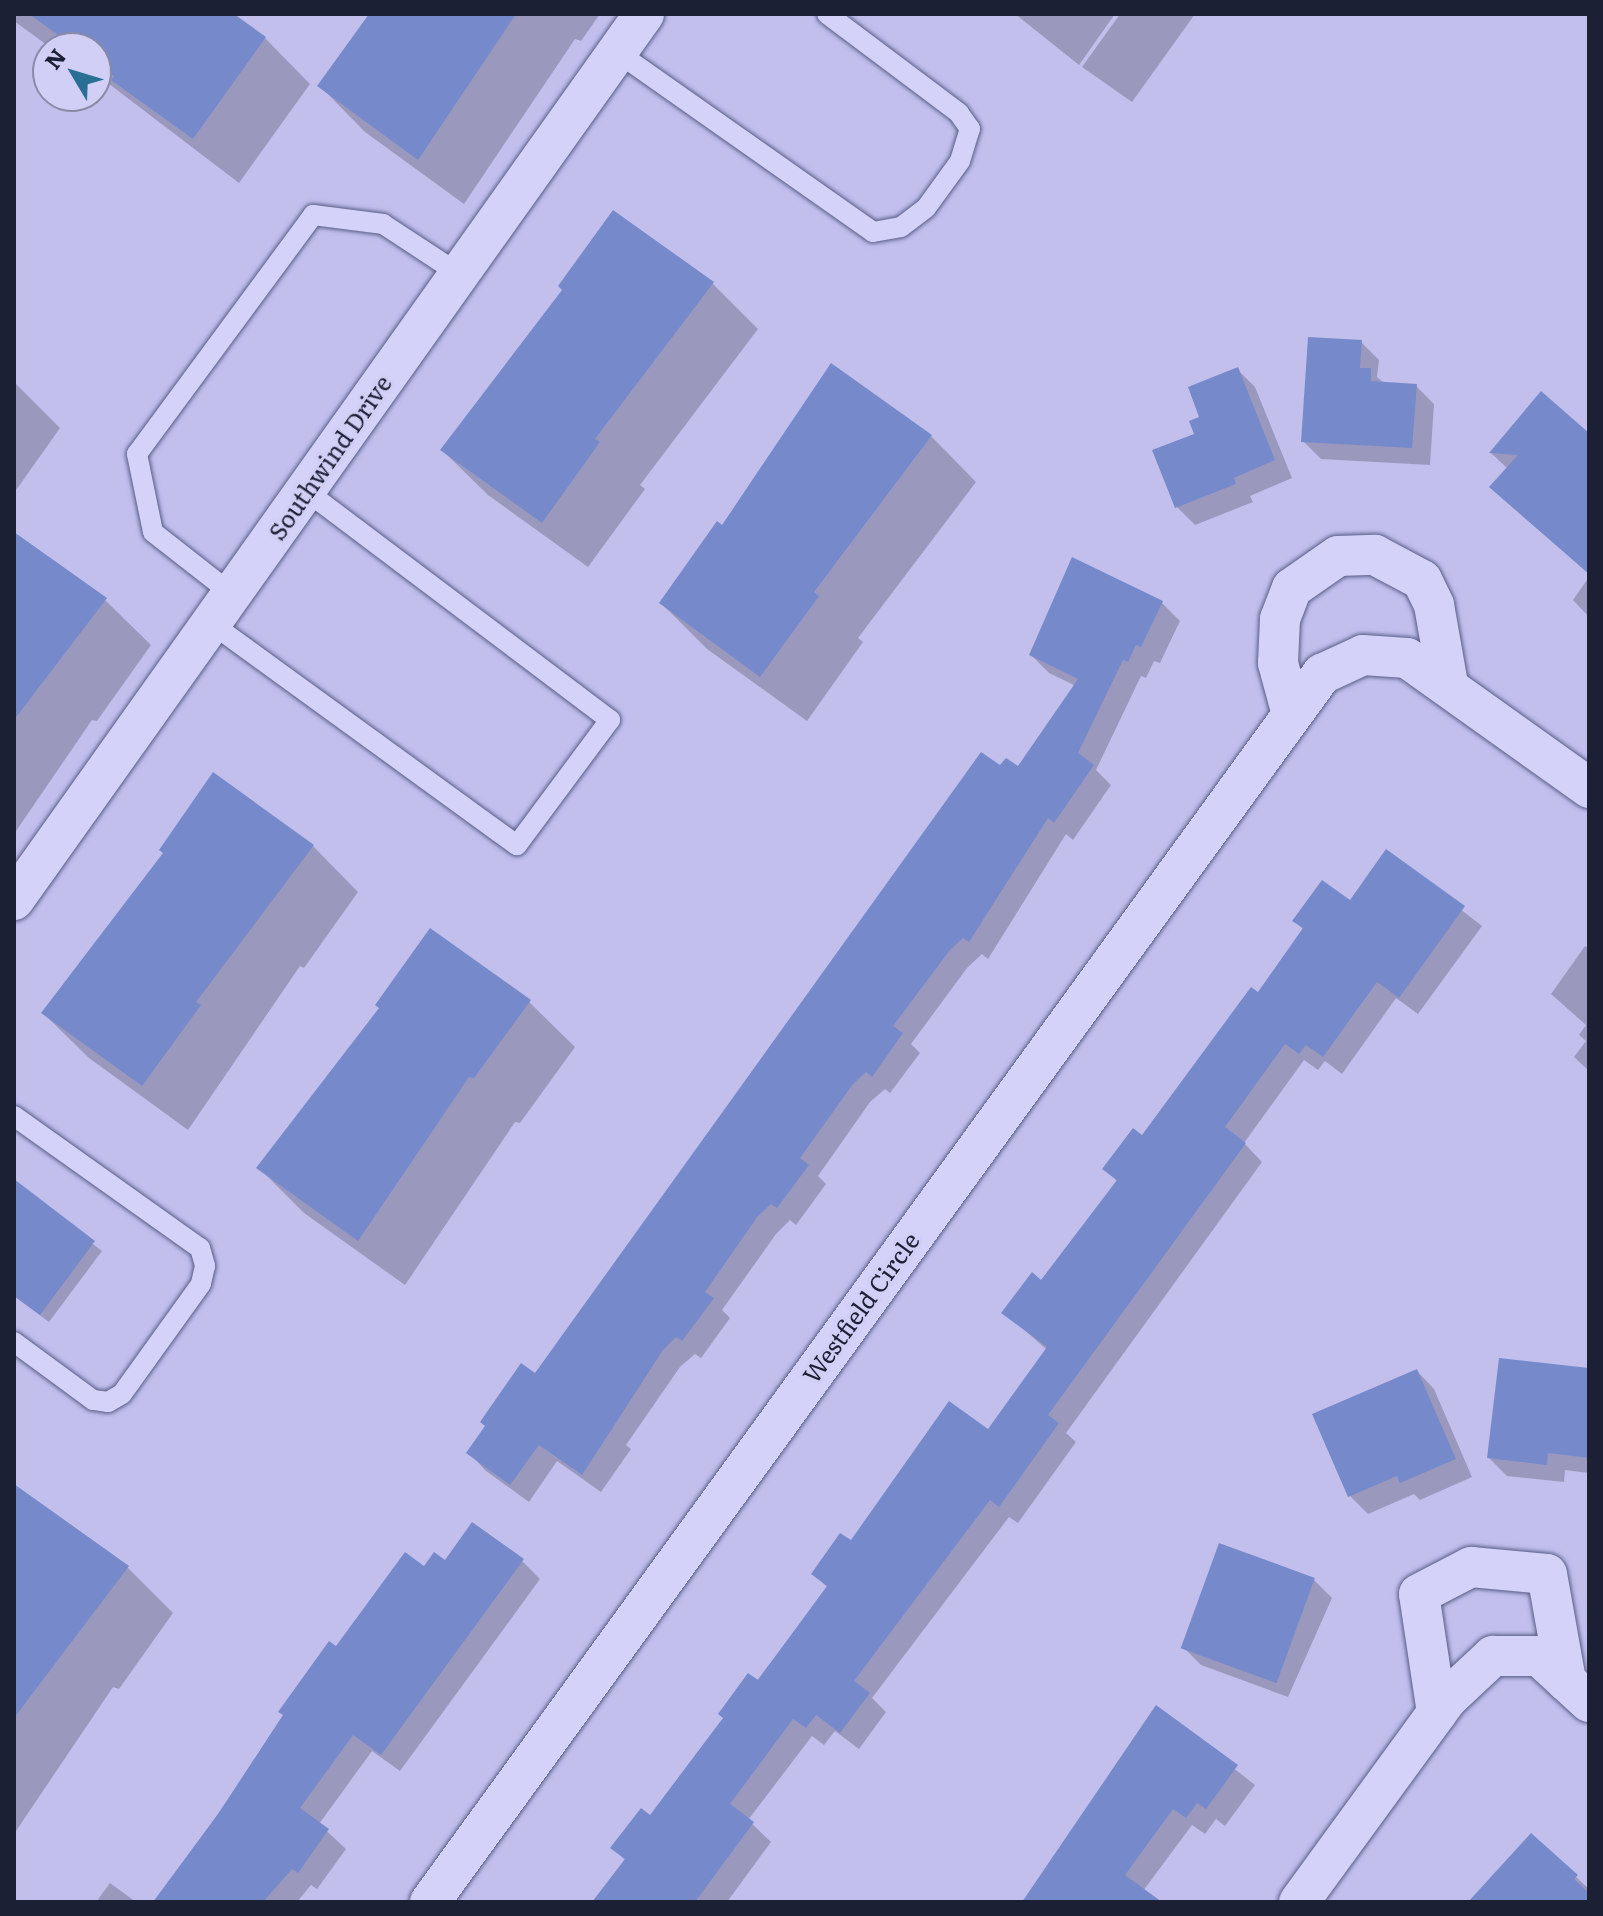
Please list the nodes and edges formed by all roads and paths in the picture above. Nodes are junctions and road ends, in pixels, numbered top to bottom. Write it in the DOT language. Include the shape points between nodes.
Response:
graph roads {
  1 [pos="644,14"];
  2 [pos="827,14"];
  3 [pos="617,52"];
  4 [pos="459,274"];
  5 [pos="305,490"];
  6 [pos="221,608"];
  7 [pos="1448,684"];
  8 [pos="1291,711"];
  9 [pos="1589,788"];
  10 [pos="14,900"];
  11 [pos="14,1116"];
  12 [pos="14,1342"];
  13 [pos="1578,1691"];
  14 [pos="1437,1713"];
  15 [pos="430,1902"];
  16 [pos="1299,1902"];
  1 -- 3 [label="street, Southwind Drive"];
  2 -- 3 [label="lane" via="959,113 970,129 960,161 926,208 901,227 873,232"];
  3 -- 4 [label="street, Southwind Drive"];
  4 -- 5 [label="street, Southwind Drive"];
  4 -- 6 [label="lane" via="383,224 313,215 137,454 153,532"];
  5 -- 6 [label="street, Southwind Drive"];
  5 -- 6 [label="lane" via="610,720 517,845"];
  6 -- 10 [label="street, Southwind Drive"];
  7 -- 8 [label="street, Westfield Circle" via="1407,658 1363,655 1322,674"];
  7 -- 8 [label="street" via="1434,605 1422,580 1375,555 1338,556 1292,588 1280,619 1278,663"];
  7 -- 9 [label="street, Westfield Circle"];
  8 -- 15 [label="street, Westfield Circle"];
  11 -- 12 [label="lane" via="200,1248 205,1266 201,1284 122,1394 108,1402 93,1400"];
  13 -- 14 [label="street" via="1539,1656 1493,1656"];
  13 -- 14 [label="street" via="1547,1574 1471,1567 1419,1594"];
  14 -- 16 [label="street"];
}
